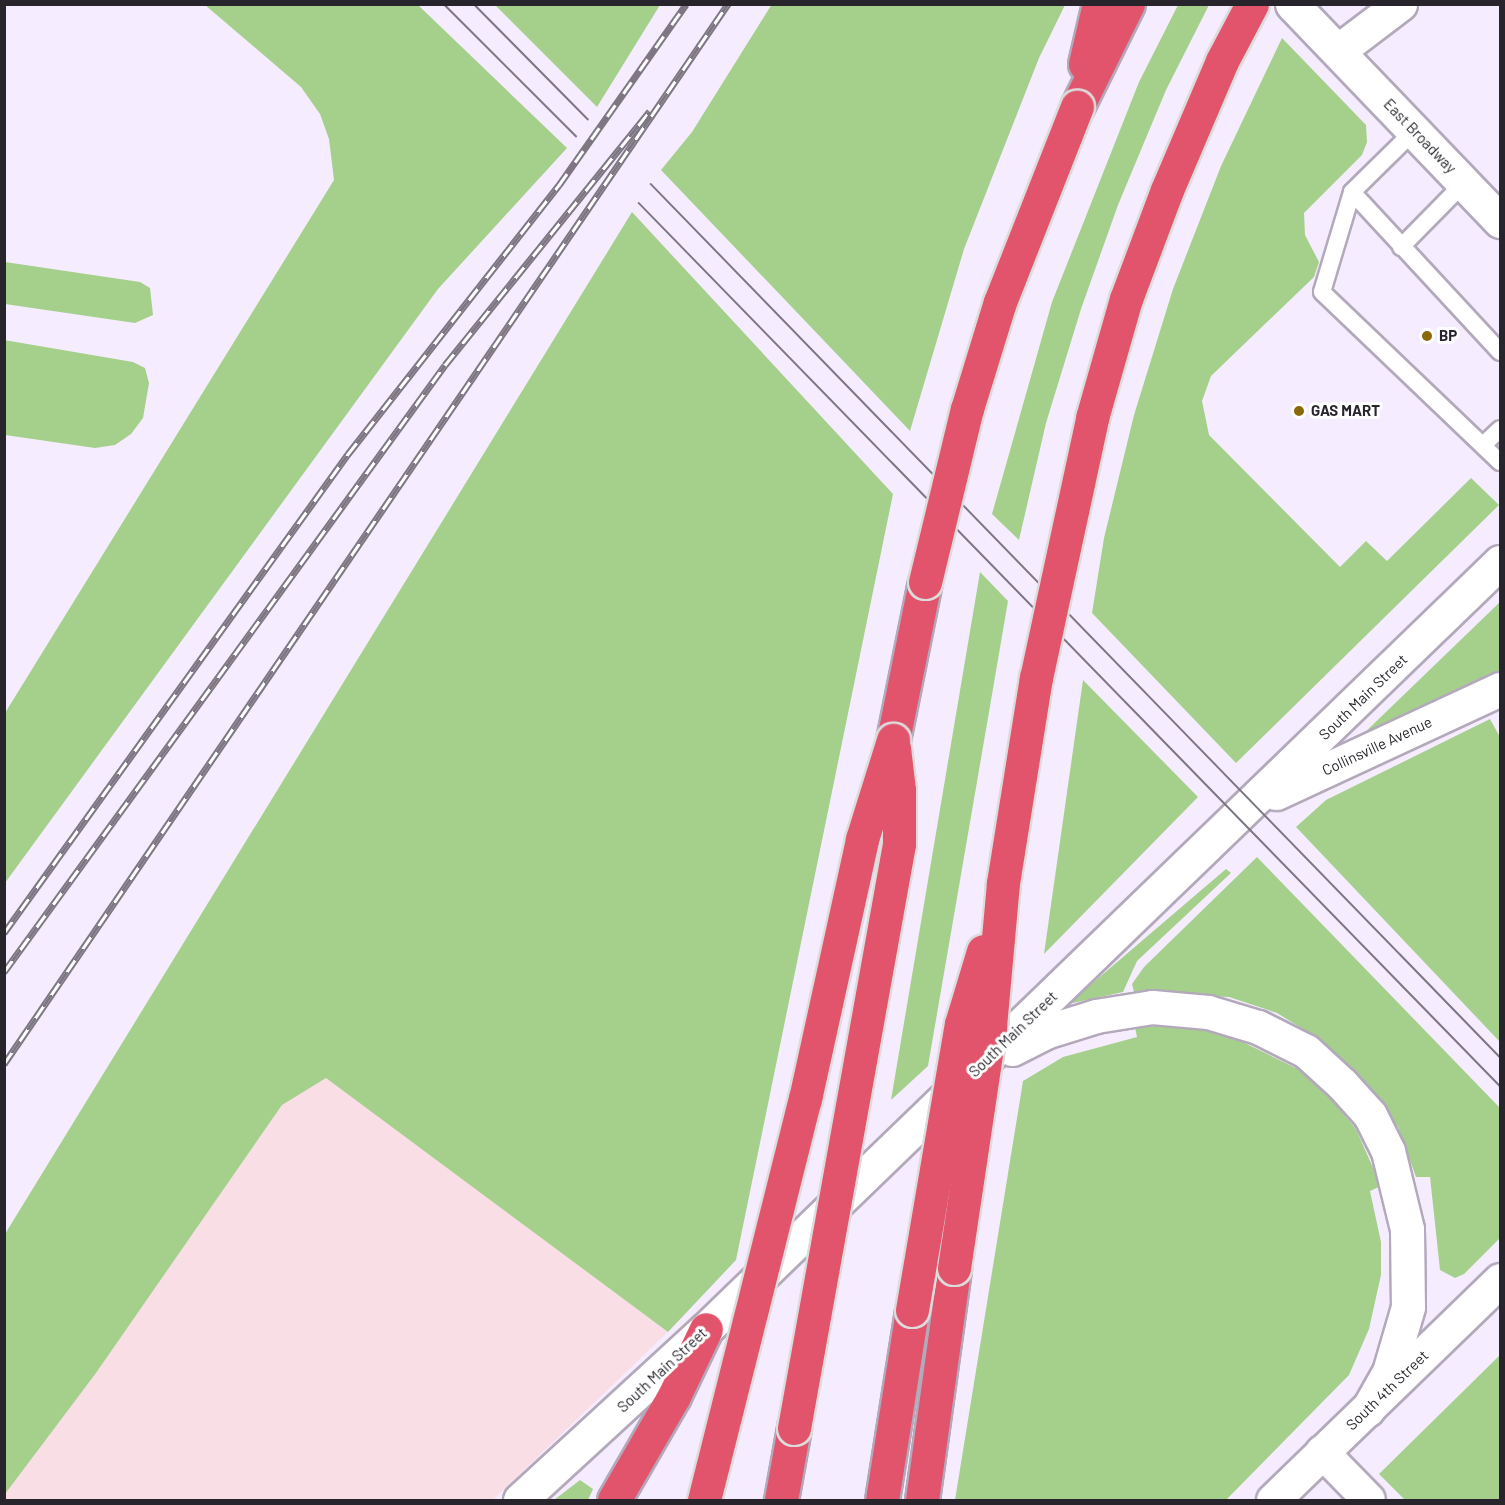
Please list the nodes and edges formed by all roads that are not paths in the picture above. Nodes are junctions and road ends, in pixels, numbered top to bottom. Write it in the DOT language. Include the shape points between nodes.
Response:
graph roads {
  1 [pos="1099,4"];
  2 [pos="1128,4"];
  3 [pos="1252,4"];
  4 [pos="1292,4"];
  5 [pos="1400,4"];
  6 [pos="1338,51"];
  7 [pos="1077,107"];
  8 [pos="1415,130"];
  9 [pos="1464,183"];
  10 [pos="1352,192"];
  11 [pos="1500,221"];
  12 [pos="1401,247"];
  13 [pos="1498,344"];
  14 [pos="1500,429"];
  15 [pos="1483,445"];
  16 [pos="1500,462"];
  17 [pos="1500,562"];
  18 [pos="1500,689"];
  19 [pos="892,740"];
  20 [pos="1253,804"];
  21 [pos="1003,884"];
  22 [pos="984,1062"];
  23 [pos="1494,1290"];
  24 [pos="706,1329"];
  25 [pos="1368,1409"];
  26 [pos="1326,1456"];
  27 [pos="520,1500"];
  28 [pos="614,1500"];
  29 [pos="704,1500"];
  30 [pos="781,1500"];
  31 [pos="882,1500"];
  32 [pos="922,1500"];
  33 [pos="1273,1500"];
  34 [pos="1368,1500"];
  1 -- 7 [label="highway"];
  2 -- 7 [label="highway"];
  3 -- 21 [label="highway, bridge" via="1222,61 1167,190 1126,299 1092,418 1036,678"];
  4 -- 6 [label="main road, East Broadway"];
  5 -- 6 [label="main road"];
  6 -- 8 [label="main road, East Broadway"];
  7 -- 19 [label="highway, bridge" via="1000,302 967,409"];
  8 -- 9 [label="main road, East Broadway"];
  8 -- 10 [label="lane"];
  9 -- 11 [label="main road, East Broadway"];
  9 -- 12 [label="lane"];
  10 -- 12 [label="lane"];
  10 -- 15 [label="lane" via="1322,292"];
  12 -- 13 [label="lane"];
  14 -- 15 [label="lane"];
  15 -- 16 [label="lane"];
  17 -- 20 [label="main road, South Main Street"];
  18 -- 20 [label="main road, Collinsville Avenue"];
  19 -- 29 [label="highway, bridge" via="862,838 799,1122"];
  19 -- 30 [label="highway, bridge" via="899,790 899,844"];
  20 -- 22 [label="main road, South Main Street"];
  21 -- 31 [label="highway, bridge" via="961,1024"];
  21 -- 32 [label="highway, bridge" via="990,1026"];
  22 -- 24 [label="main road, South Main Street"];
  22 -- 25 [label="main road" via="1046,1032 1096,1016 1152,1007 1208,1012 1258,1027 1306,1052 1342,1084 1370,1115 1388,1150 1407,1229 1406,1317 1389,1372"];
  23 -- 25 [label="main road, South 4th Street"];
  24 -- 27 [label="main road, South Main Street"];
  24 -- 28 [label="highway" via="674,1396"];
  25 -- 26 [label="main road, South 4th Street"];
  26 -- 33 [label="main road, South 4th Street"];
  26 -- 34 [label="street"];
}
